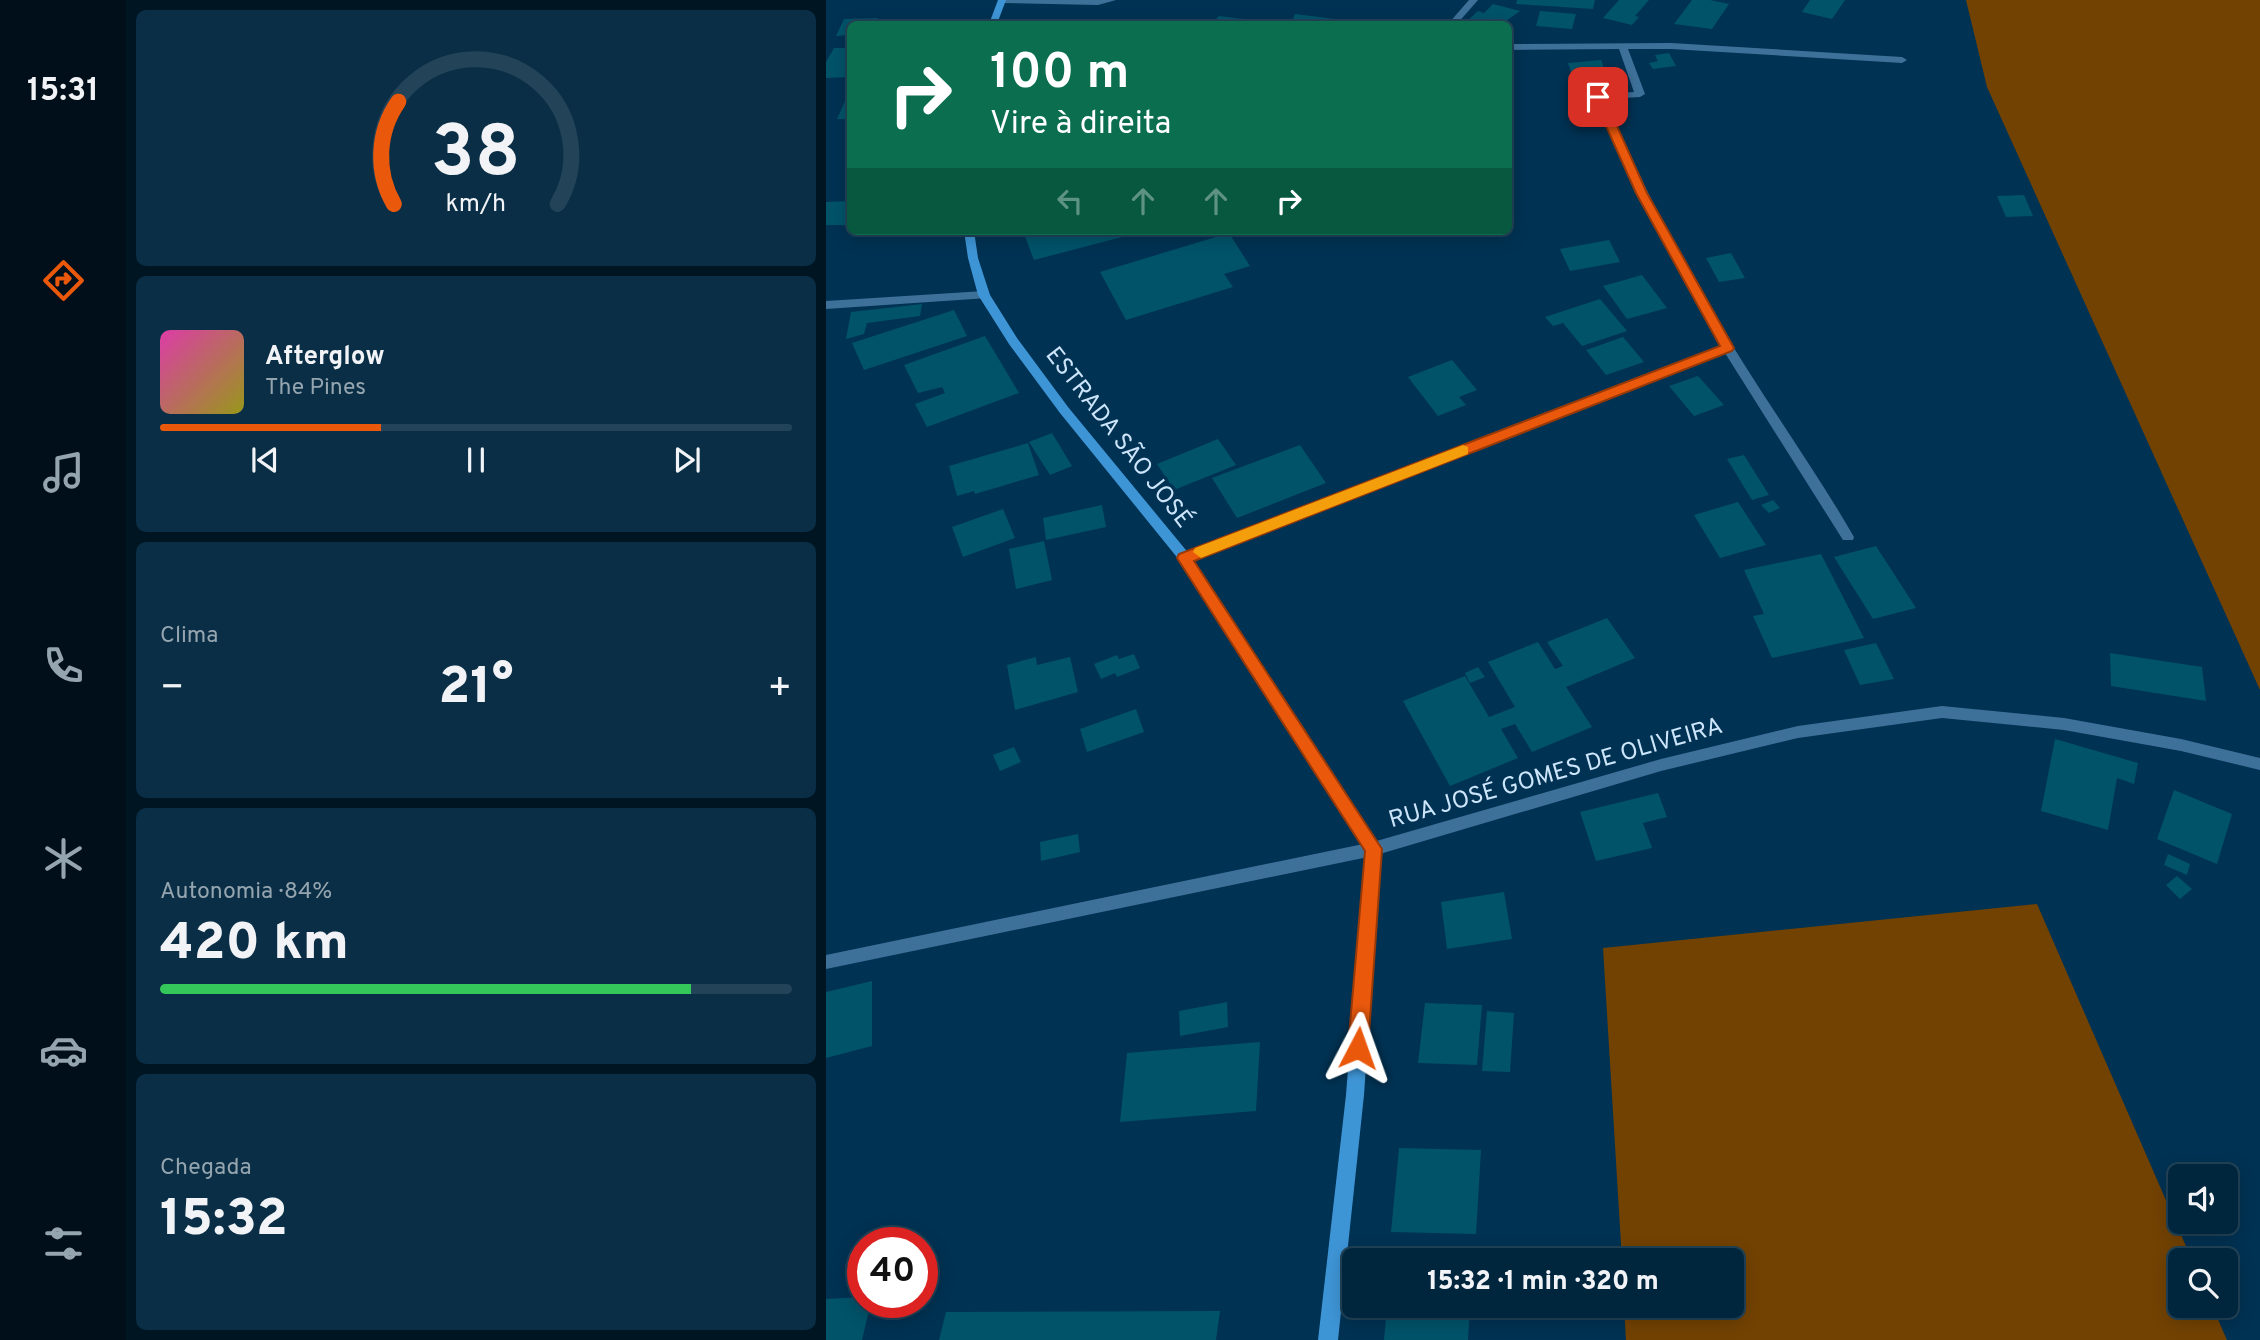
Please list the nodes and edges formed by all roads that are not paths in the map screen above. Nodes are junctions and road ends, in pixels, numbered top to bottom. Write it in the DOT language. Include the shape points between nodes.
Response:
graph roads {
  1 [pos="1002,0"];
  2 [pos="1112,0"];
  3 [pos="1474,0"];
  4 [pos="994,21"];
  5 [pos="1455,21"];
  6 [pos="1622,46"];
  7 [pos="1512,47"];
  8 [pos="1902,60"];
  9 [pos="970,235"];
  10 [pos="984,295"];
  11 [pos="826,305"];
  12 [pos="1727,348"];
  13 [pos="1848,537"];
  14 [pos="1185,558"];
  15 [pos="2260,764"];
  16 [pos="1373,849"];
  17 [pos="826,962"];
  18 [pos="1328,1340"];
  1 -- 2 [label="street"];
  1 -- 4 [label="street"];
  3 -- 5 [label="street"];
  6 -- 7 [label="street"];
  6 -- 8 [label="street"];
  6 -- 12 [label="street" via="1640,94 1598,97 1642,193"];
  9 -- 10 [label="street, ESTRADA SÃO JOSÉ"];
  10 -- 11 [label="street"];
  10 -- 14 [label="street, ESTRADA SÃO JOSÉ" via="1064,410"];
  12 -- 13 [label="street" via="1808,468"];
  12 -- 14 [label="street"];
  14 -- 16 [label="street, ESTRADA SÃO JOSÉ"];
  15 -- 16 [label="street, RUA JOSÉ GOMES DE OLIVEIRA" via="2064,724 1942,712 1798,732 1673,762"];
  16 -- 17 [label="street, RUA JOSÉ GOMES DE OLIVEIRA"];
  16 -- 18 [label="street" via="1355,1095"];
}
